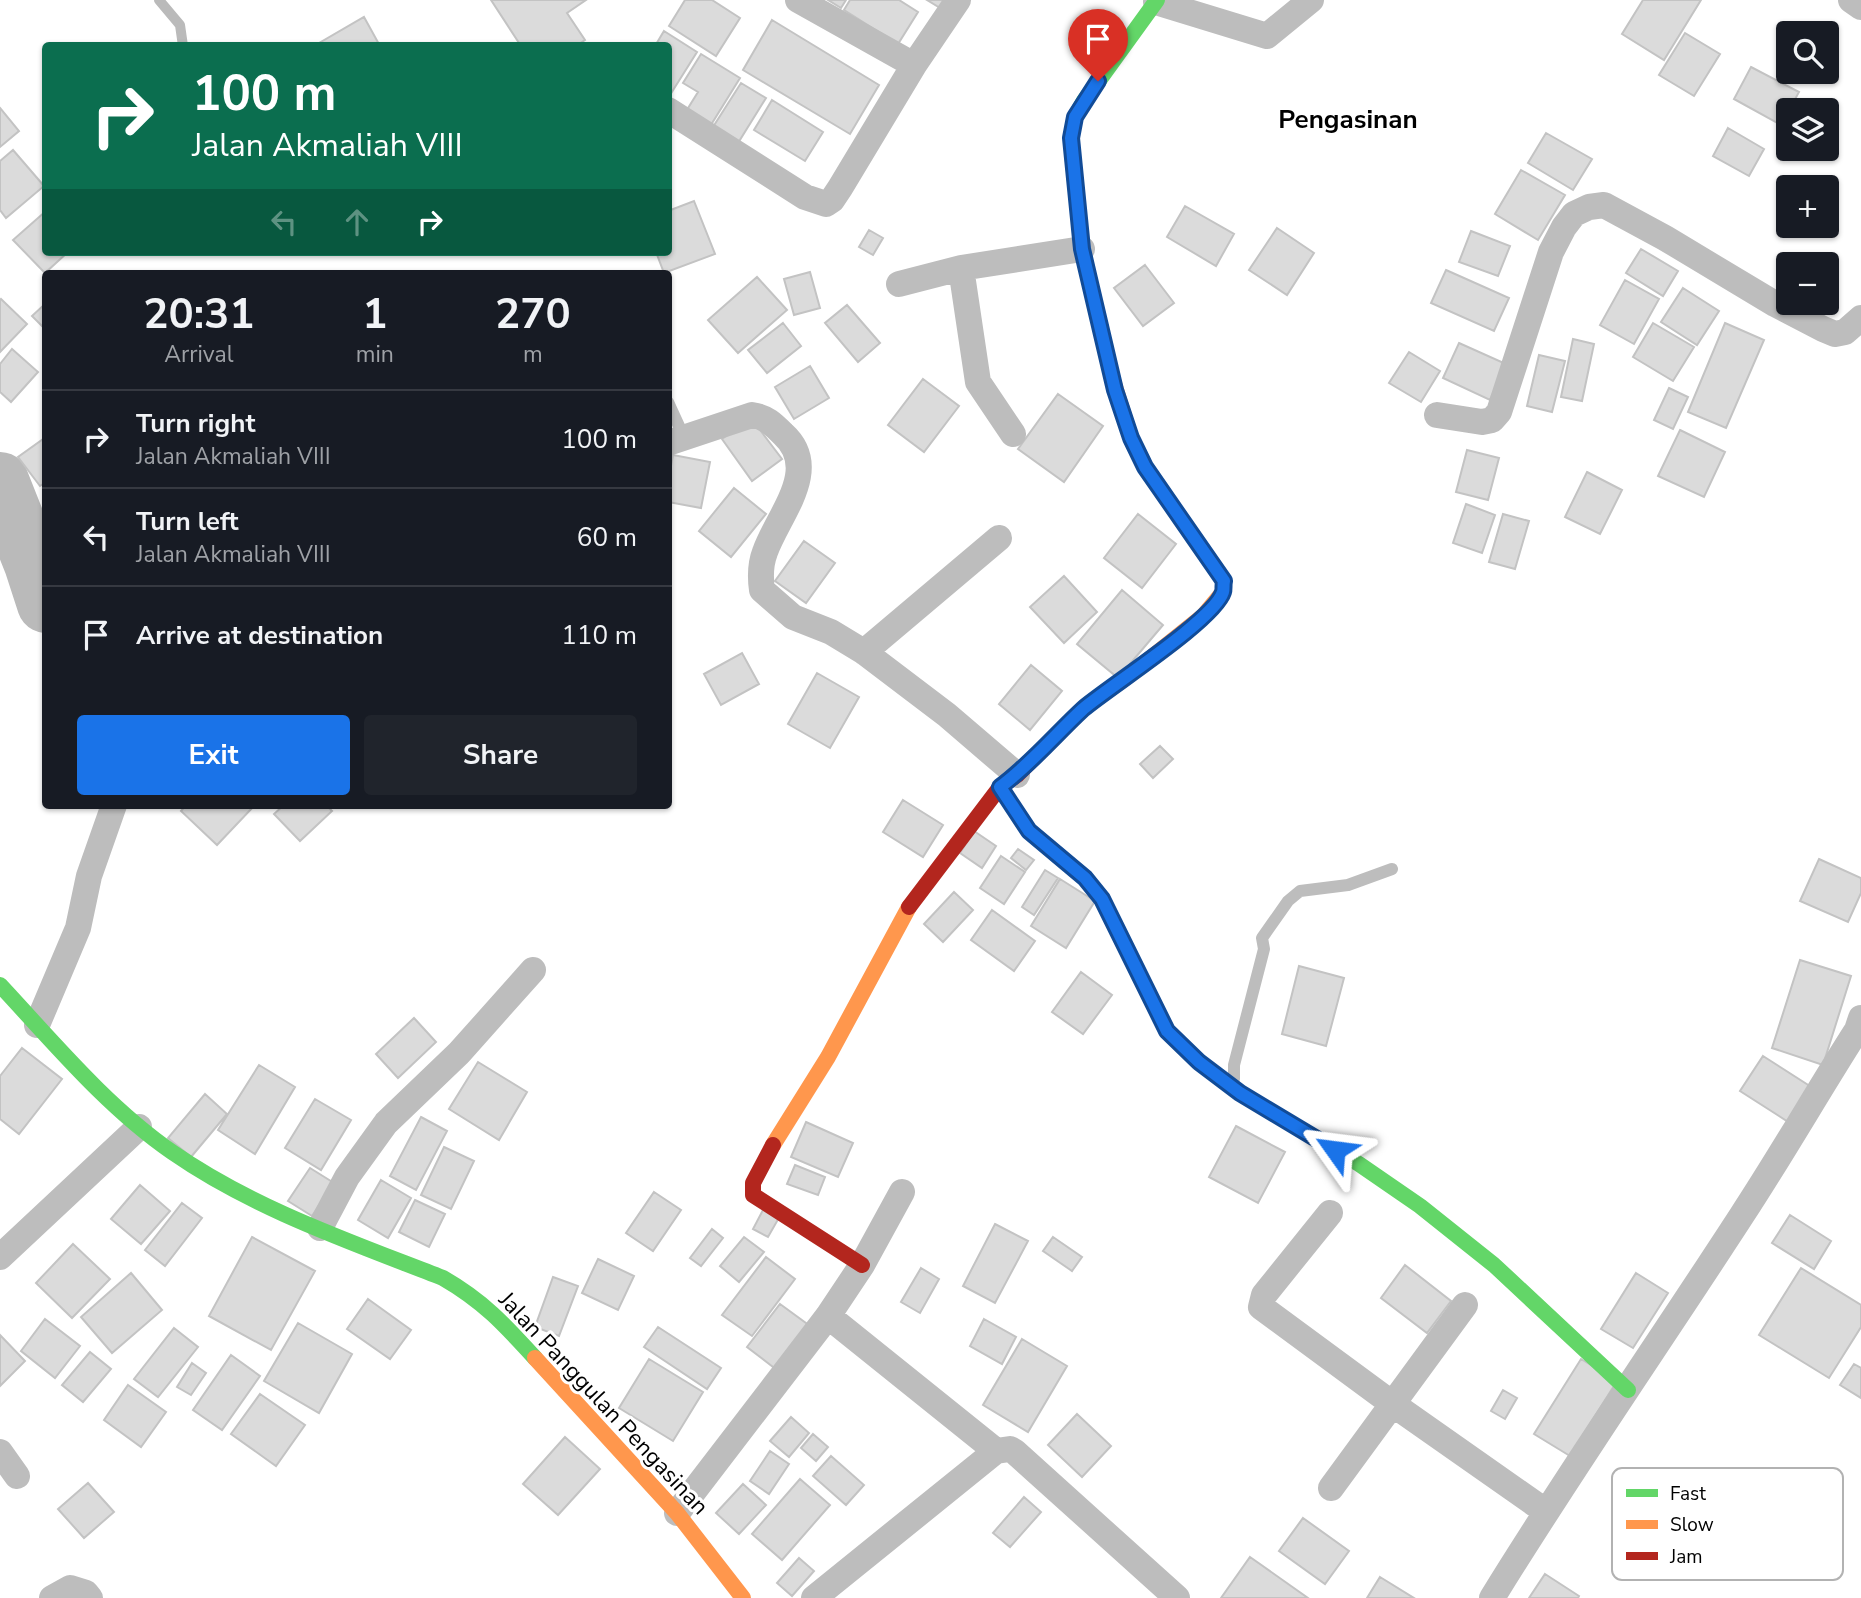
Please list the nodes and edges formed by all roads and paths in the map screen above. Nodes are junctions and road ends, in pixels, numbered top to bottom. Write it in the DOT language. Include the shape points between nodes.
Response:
graph roads {
  1 [pos="798,0"];
  2 [pos="958,0"];
  3 [pos="1311,0"];
  4 [pos="1851,0"];
  5 [pos="1154,1"];
  6 [pos="1861,7"];
  7 [pos="914,65"];
  8 [pos="672,113"];
  9 [pos="1082,249"];
  10 [pos="961,268"];
  11 [pos="899,284"];
  12 [pos="1861,318"];
  13 [pos="1437,415"];
  14 [pos="672,421"];
  15 [pos="1013,434"];
  16 [pos="676,440"];
  17 [pos="999,538"];
  18 [pos="864,652"];
  19 [pos="1009,781"];
  20 [pos="113,809"];
  21 [pos="1392,869"];
  22 [pos="533,970"];
  23 [pos="0,985"];
  24 [pos="1861,1018"];
  25 [pos="37,1025"];
  26 [pos="1240,1093"];
  27 [pos="139,1127"];
  28 [pos="902,1192"];
  29 [pos="1330,1213"];
  30 [pos="320,1228"];
  31 [pos="0,1257"];
  32 [pos="862,1265"];
  33 [pos="1465,1305"];
  34 [pos="828,1316"];
  35 [pos="1628,1390"];
  36 [pos="1394,1405"];
  37 [pos="996,1451"];
  38 [pos="0,1452"];
  39 [pos="18,1476"];
  40 [pos="1331,1488"];
  41 [pos="1545,1511"];
  42 [pos="677,1513"];
  43 [pos="52,1598"];
  44 [pos="90,1598"];
  45 [pos="743,1598"];
  46 [pos="814,1598"];
  47 [pos="1177,1598"];
  48 [pos="1492,1598"];
  1 -- 7 [label="street"];
  2 -- 7 [label="street"];
  3 -- 5 [label="street" via="1267,36"];
  4 -- 6 [label="street"];
  5 -- 9 [label="street" via="1075,117 1071,138"];
  7 -- 8 [label="street" via="841,188 825,204 805,197"];
  9 -- 10 [label="street"];
  9 -- 19 [label="street" via="1131,438 1145,467 1224,581 1223,592 1203,617 1084,708"];
  10 -- 11 [label="street"];
  10 -- 15 [label="street" via="978,382"];
  12 -- 13 [label="street" via="1845,332 1835,334 1604,205 1589,207 1574,214 1551,252 1499,412 1482,422"];
  14 -- 16 [label="lane"];
  16 -- 18 [label="street" via="752,415 764,417 792,442 800,461 799,478 765,551 762,590 793,617"];
  17 -- 18 [label="street"];
  18 -- 19 [label="street" via="947,715"];
  19 -- 26 [label="street" via="1029,831 1085,878 1102,899 1167,1031"];
  19 -- 32 [label="street" via="907,910 753,1183 754,1195"];
  20 -- 25 [label="street" via="89,876 78,928"];
  21 -- 26 [label="lane" via="1348,885 1300,891 1262,938 1264,949 1234,1065"];
  22 -- 30 [label="street" via="386,1124 347,1177"];
  23 -- 25 [label="street, Jalan Panggulan Pengasinan"];
  24 -- 35 [label="street" via="1817,1098"];
  25 -- 27 [label="street, Jalan Panggulan Pengasinan"];
  26 -- 35 [label="street" via="1420,1206 1494,1265"];
  27 -- 30 [label="street, Jalan Panggulan Pengasinan" via="241,1195"];
  27 -- 31 [label="street"];
  28 -- 32 [label="street"];
  29 -- 36 [label="street" via="1264,1295 1261,1307"];
  30 -- 42 [label="street, Jalan Panggulan Pengasinan" via="443,1278 491,1310"];
  32 -- 34 [label="street"];
  33 -- 36 [label="street"];
  34 -- 37 [label="street"];
  34 -- 42 [label="street"];
  35 -- 41 [label="street"];
  36 -- 40 [label="street"];
  36 -- 41 [label="street"];
  37 -- 46 [label="street"];
  37 -- 47 [label="street" via="1015,1452"];
  38 -- 39 [label="street"];
  41 -- 48 [label="street"];
  42 -- 45 [label="street, Jalan Panggulan Pengasinan"];
  43 -- 44 [label="street" via="70,1588"];
}
